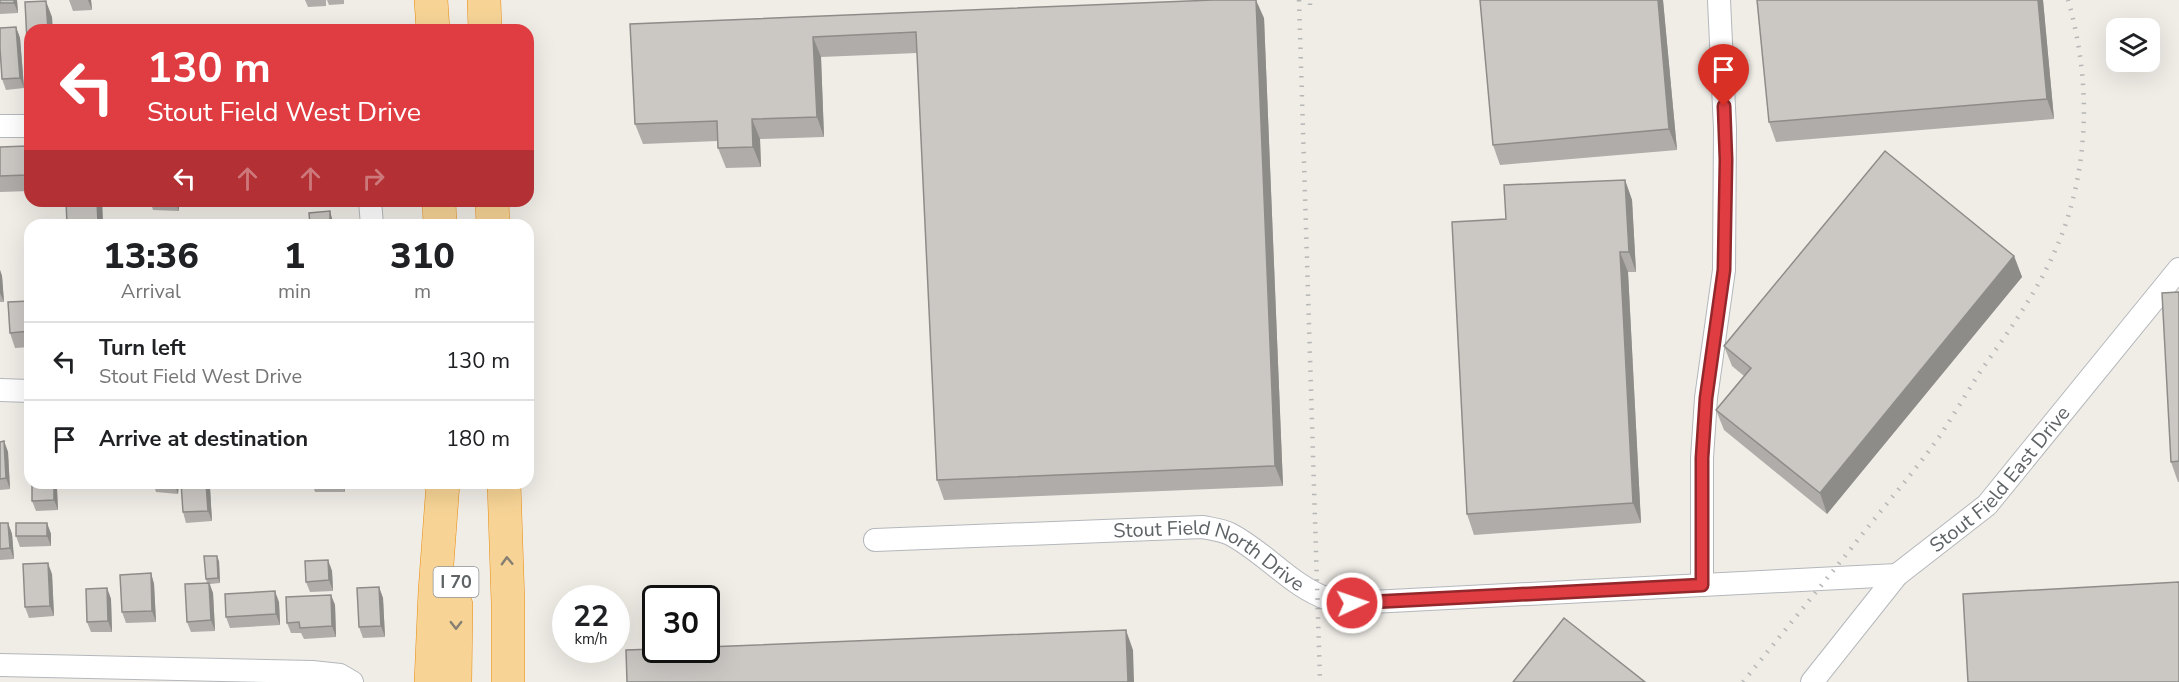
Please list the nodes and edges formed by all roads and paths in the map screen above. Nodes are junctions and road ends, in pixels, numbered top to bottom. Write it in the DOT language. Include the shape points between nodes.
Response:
graph roads {
  1 [pos="431,0"];
  2 [pos="484,0"];
  3 [pos="1719,0"];
  4 [pos="433,24"];
  5 [pos="485,24"];
  6 [pos="0,126"];
  7 [pos="24,126"];
  8 [pos="2179,269"];
  9 [pos="0,390"];
  10 [pos="24,391"];
  11 [pos="443,489"];
  12 [pos="452,489"];
  13 [pos="504,489"];
  14 [pos="875,540"];
  15 [pos="1897,575"];
  16 [pos="1702,585"];
  17 [pos="0,665"];
  18 [pos="352,682"];
  19 [pos="431,682"];
  20 [pos="455,682"];
  21 [pos="508,682"];
  22 [pos="1812,682"];
  1 -- 4 [label="highway"];
  2 -- 5 [label="highway"];
  3 -- 16 [label="street" via="1725,129 1724,270 1706,398"];
  6 -- 7 [label="street"];
  8 -- 15 [label="street, Stout Field East Drive" via="1987,505"];
  9 -- 10 [label="street"];
  11 -- 19 [label="highway"];
  12 -- 20 [label="highway, I 70, one-way"];
  21 -- 13 [label="highway, I 70, one-way"];
  14 -- 16 [label="street, Stout Field North Drive" via="1203,527 1228,533 1319,595 1352,603"];
  15 -- 16 [label="street, Stout Field North Drive"];
  15 -- 22 [label="street, Stout Field East Drive"];
  17 -- 18 [label="street" via="312,672 340,675"];
}
